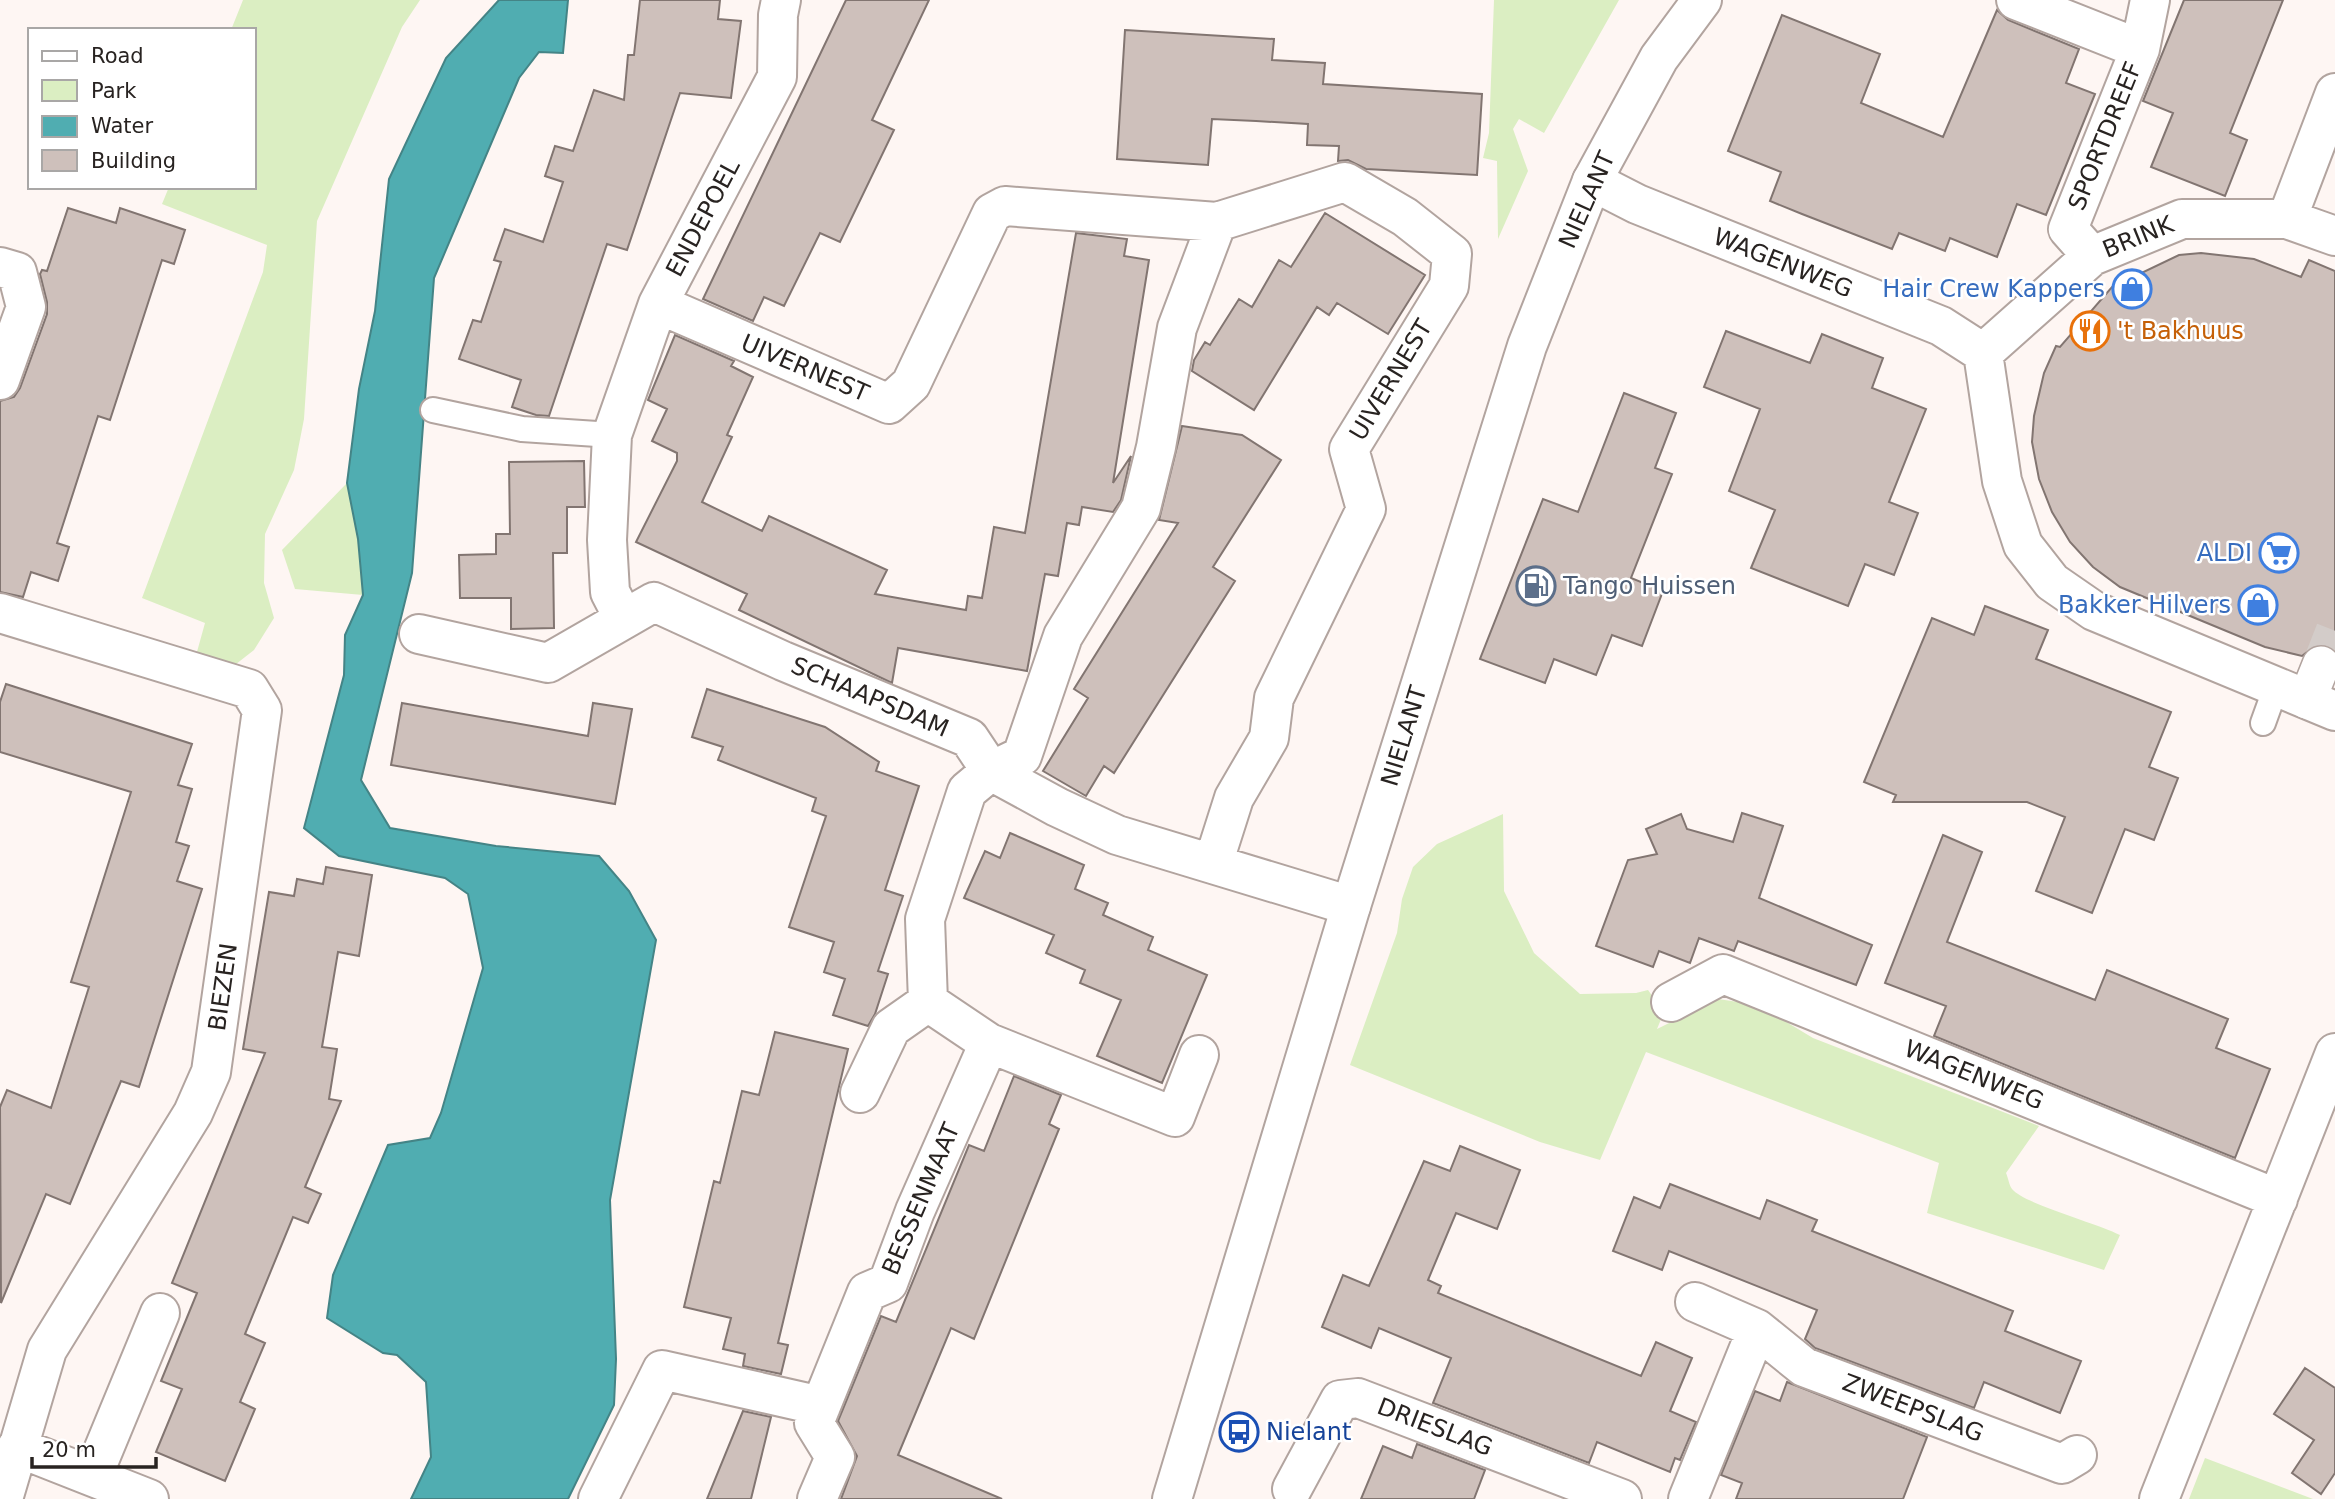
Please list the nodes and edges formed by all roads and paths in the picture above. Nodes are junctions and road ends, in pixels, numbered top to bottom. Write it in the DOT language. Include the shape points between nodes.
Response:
graph roads {
  1 [pos="781,0"];
  2 [pos="1702,0"];
  3 [pos="2016,0"];
  4 [pos="2150,0"];
  5 [pos="2140,48"];
  6 [pos="2335,93"];
  7 [pos="1592,181"];
  8 [pos="2287,219"];
  9 [pos="1217,222"];
  10 [pos="2335,236"];
  11 [pos="2092,256"];
  12 [pos="0,267"];
  13 [pos="658,304"];
  14 [pos="1983,353"];
  15 [pos="0,380"];
  16 [pos="433,410"];
  17 [pos="612,435"];
  18 [pos="0,613"];
  19 [pos="624,619"];
  20 [pos="419,634"];
  21 [pos="2321,665"];
  22 [pos="2306,699"];
  23 [pos="2263,723"];
  24 [pos="991,771"];
  25 [pos="1213,864"];
  26 [pos="1350,906"];
  27 [pos="928,1002"];
  28 [pos="1671,1002"];
  29 [pos="989,1043"];
  30 [pos="2335,1053"];
  31 [pos="1199,1055"];
  32 [pos="860,1093"];
  33 [pos="2278,1199"];
  34 [pos="1695,1302"];
  35 [pos="160,1314"];
  36 [pos="1757,1329"];
  37 [pos="821,1406"];
  38 [pos="17,1447"];
  39 [pos="2077,1455"];
  40 [pos="93,1475"];
  41 [pos="1292,1489"];
  42 [pos="3,1499"];
  43 [pos="149,1499"];
  44 [pos="597,1499"];
  45 [pos="817,1499"];
  46 [pos="1172,1499"];
  47 [pos="1622,1499"];
  48 [pos="1688,1499"];
  49 [pos="2159,1499"];
  1 -- 13 [label="street, ENDEPOEL" via="777,77"];
  2 -- 7 [label="street, NIELANT" via="1659,58"];
  3 -- 5 [label="street, SPORTDREEF"];
  4 -- 5 [label="street, SPORTDREEF"];
  5 -- 11 [label="street, SPORTDREEF" via="2068,229"];
  6 -- 8 [label="street"];
  7 -- 14 [label="street, WAGENWEG" via="1637,204 1941,326"];
  7 -- 26 [label="street, NIELANT" via="1527,346"];
  8 -- 10 [label="street, BRINK"];
  8 -- 11 [label="street, BRINK" via="2182,219"];
  9 -- 13 [label="street, UIVERNEST" via="1005,206 992,212 911,384 889,404"];
  9 -- 24 [label="street" via="1177,328 1141,508 1063,636 1022,756"];
  9 -- 25 [label="street, UIVERNEST" via="1345,182 1405,217 1452,254 1449,285 1349,449 1366,509 1274,698 1269,738 1234,798"];
  11 -- 14 [label="street, BRINK"];
  12 -- 15 [label="street" via="17,272 26,307"];
  13 -- 17 [label="street, ENDEPOEL"];
  14 -- 22 [label="street" via="2002,481 2023,545 2052,582 2094,611"];
  16 -- 17 [label="lane" via="522,429"];
  17 -- 19 [label="street, ENDEPOEL" via="607,540 610,592"];
  18 -- 38 [label="street, BIEZEN" via="249,689 262,710 211,1072 193,1113 47,1350"];
  19 -- 20 [label="street, SCHAAPSDAM" via="548,663"];
  19 -- 24 [label="street, SCHAAPSDAM" via="654,602 969,738"];
  21 -- 22 [label="street"];
  22 -- 23 [label="lane"];
  24 -- 25 [label="street, SCHAAPSDAM" via="1117,835"];
  24 -- 27 [label="street" via="967,791 925,919"];
  25 -- 26 [label="street, SCHAAPSDAM"];
  26 -- 46 [label="street, NIELANT"];
  27 -- 29 [label="street"];
  27 -- 32 [label="street" via="891,1028"];
  28 -- 33 [label="street, WAGENWEG" via="1723,974"];
  29 -- 31 [label="street" via="1175,1118"];
  29 -- 37 [label="street, BESSENMAAT" via="888,1283 867,1292"];
  30 -- 33 [label="street"];
  33 -- 49 [label="street"];
  34 -- 36 [label="street, ZWEEPSLAG"];
  35 -- 40 [label="street"];
  36 -- 39 [label="street, ZWEEPSLAG" via="1804,1367 2062,1464"];
  36 -- 48 [label="street"];
  37 -- 44 [label="street" via="662,1370"];
  37 -- 45 [label="street, BESSENMAAT" via="814,1423 835,1457"];
  38 -- 40 [label="street"];
  38 -- 42 [label="street, BIEZEN"];
  40 -- 43 [label="street"];
  41 -- 47 [label="street, DRIESLAG" via="1340,1400 1358,1398"];
}
